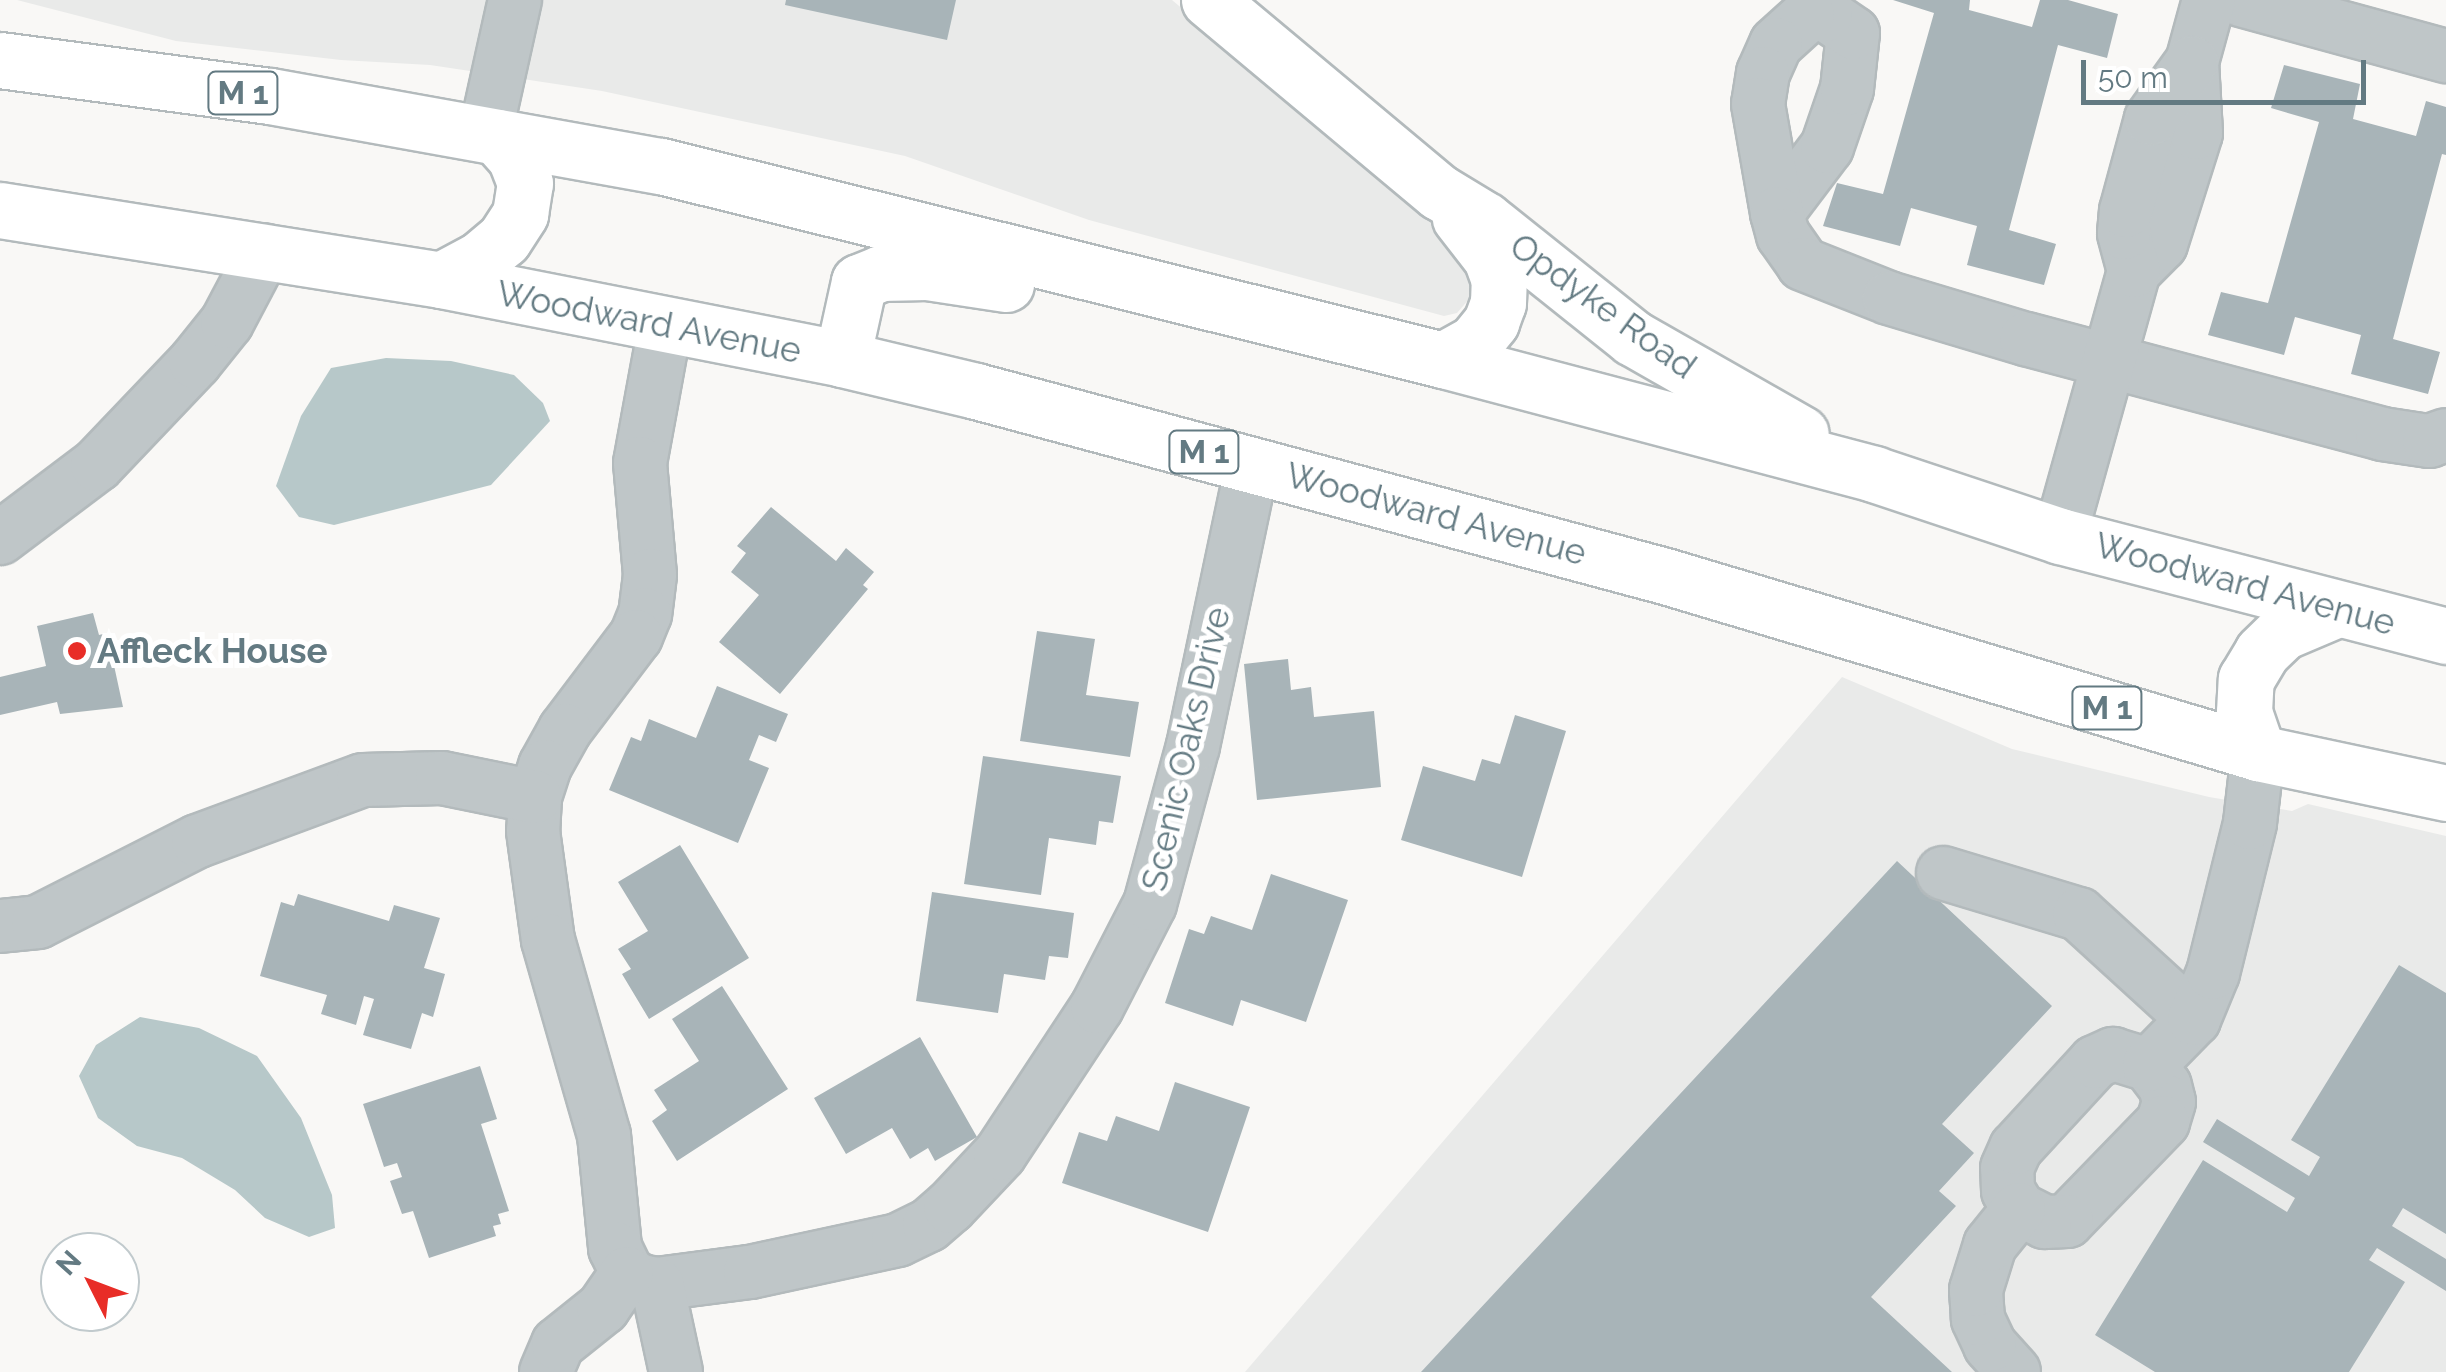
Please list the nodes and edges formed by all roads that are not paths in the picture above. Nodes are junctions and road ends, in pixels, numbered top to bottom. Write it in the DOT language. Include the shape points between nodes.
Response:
graph roads {
  1 [pos="516,0"];
  2 [pos="1209,0"];
  3 [pos="2209,0"];
  4 [pos="2241,0"];
  5 [pos="2446,56"];
  6 [pos="0,60"];
  7 [pos="491,136"];
  8 [pos="1439,192"];
  9 [pos="0,210"];
  10 [pos="1777,213"];
  11 [pos="265,250"];
  12 [pos="441,280"];
  13 [pos="666,328"];
  14 [pos="1311,328"];
  15 [pos="842,359"];
  16 [pos="1443,360"];
  17 [pos="2110,362"];
  18 [pos="2446,434"];
  19 [pos="1252,465"];
  20 [pos="1874,474"];
  21 [pos="2060,536"];
  22 [pos="0,538"];
  23 [pos="2337,609"];
  24 [pos="2446,636"];
  25 [pos="2258,753"];
  26 [pos="2446,793"];
  27 [pos="535,797"];
  28 [pos="1943,873"];
  29 [pos="0,926"];
  30 [pos="2194,1018"];
  31 [pos="2149,1066"];
  32 [pos="2019,1209"];
  33 [pos="642,1278"];
  34 [pos="546,1372"];
  35 [pos="676,1372"];
  36 [pos="2014,1372"];
  1 -- 7 [label="street"];
  2 -- 8 [label="main road, Opdyke Road"];
  3 -- 17 [label="street" via="2192,62 2196,133 2162,244 2134,270"];
  4 -- 5 [label="street"];
  6 -- 7 [label="main road, Woodward Avenue / M 1" via="270,96"];
  7 -- 12 [label="main road" via="515,157 524,183 520,214 480,259"];
  7 -- 14 [label="main road, Woodward Avenue / M 1" via="661,166"];
  8 -- 16 [label="main road, Opdyke Road" via="1491,258 1499,280 1491,322 1475,342"];
  8 -- 20 [label="main road, Opdyke Road" via="1633,338"];
  9 -- 11 [label="main road, Woodward Avenue / M 1"];
  10 -- 17 [label="street" via="1794,255 1828,278"];
  11 -- 12 [label="main road, Woodward Avenue / M 1"];
  11 -- 22 [label="street" via="228,322 195,362 97,465"];
  12 -- 13 [label="main road, Woodward Avenue / M 1"];
  13 -- 15 [label="main road, Woodward Avenue / M 1"];
  13 -- 27 [label="street" via="640,463 650,575 645,614 628,648 565,730"];
  14 -- 15 [label="main road" via="927,272 882,273 859,282"];
  14 -- 16 [label="main road, Woodward Avenue / M 1"];
  15 -- 19 [label="main road, Woodward Avenue / M 1"];
  16 -- 20 [label="main road, Woodward Avenue / M 1"];
  17 -- 18 [label="street" via="2382,434 2430,441"];
  17 -- 21 [label="street"];
  19 -- 25 [label="main road, Woodward Avenue / M 1" via="1665,576"];
  19 -- 33 [label="street, Scenic Oaks Drive" via="1192,746 1150,904 1096,1007 1000,1154 929,1226 898,1240 750,1272"];
  20 -- 21 [label="main road, Woodward Avenue / M 1"];
  21 -- 23 [label="main road, Woodward Avenue / M 1"];
  23 -- 24 [label="main road, Woodward Avenue / M 1"];
  23 -- 25 [label="main road" via="2283,632 2246,679 2244,712"];
  25 -- 26 [label="main road, Woodward Avenue / M 1"];
  25 -- 30 [label="street" via="2250,823 2213,972"];
  27 -- 29 [label="street" via="442,778 363,780 198,840 38,922"];
  27 -- 33 [label="street" via="533,831 548,940 604,1136 615,1248"];
  28 -- 30 [label="street" via="2079,914"];
  30 -- 31 [label="street"];
  31 -- 32 [label="street" via="2113,1054 2095,1062 2016,1148 2007,1180"];
  31 -- 32 [label="street" via="2169,1102 2163,1122 2067,1222 2045,1222"];
  32 -- 36 [label="street" via="1990,1245 1976,1290 1978,1319"];
  33 -- 34 [label="street" via="558,1344"];
  33 -- 35 [label="street"];
}
